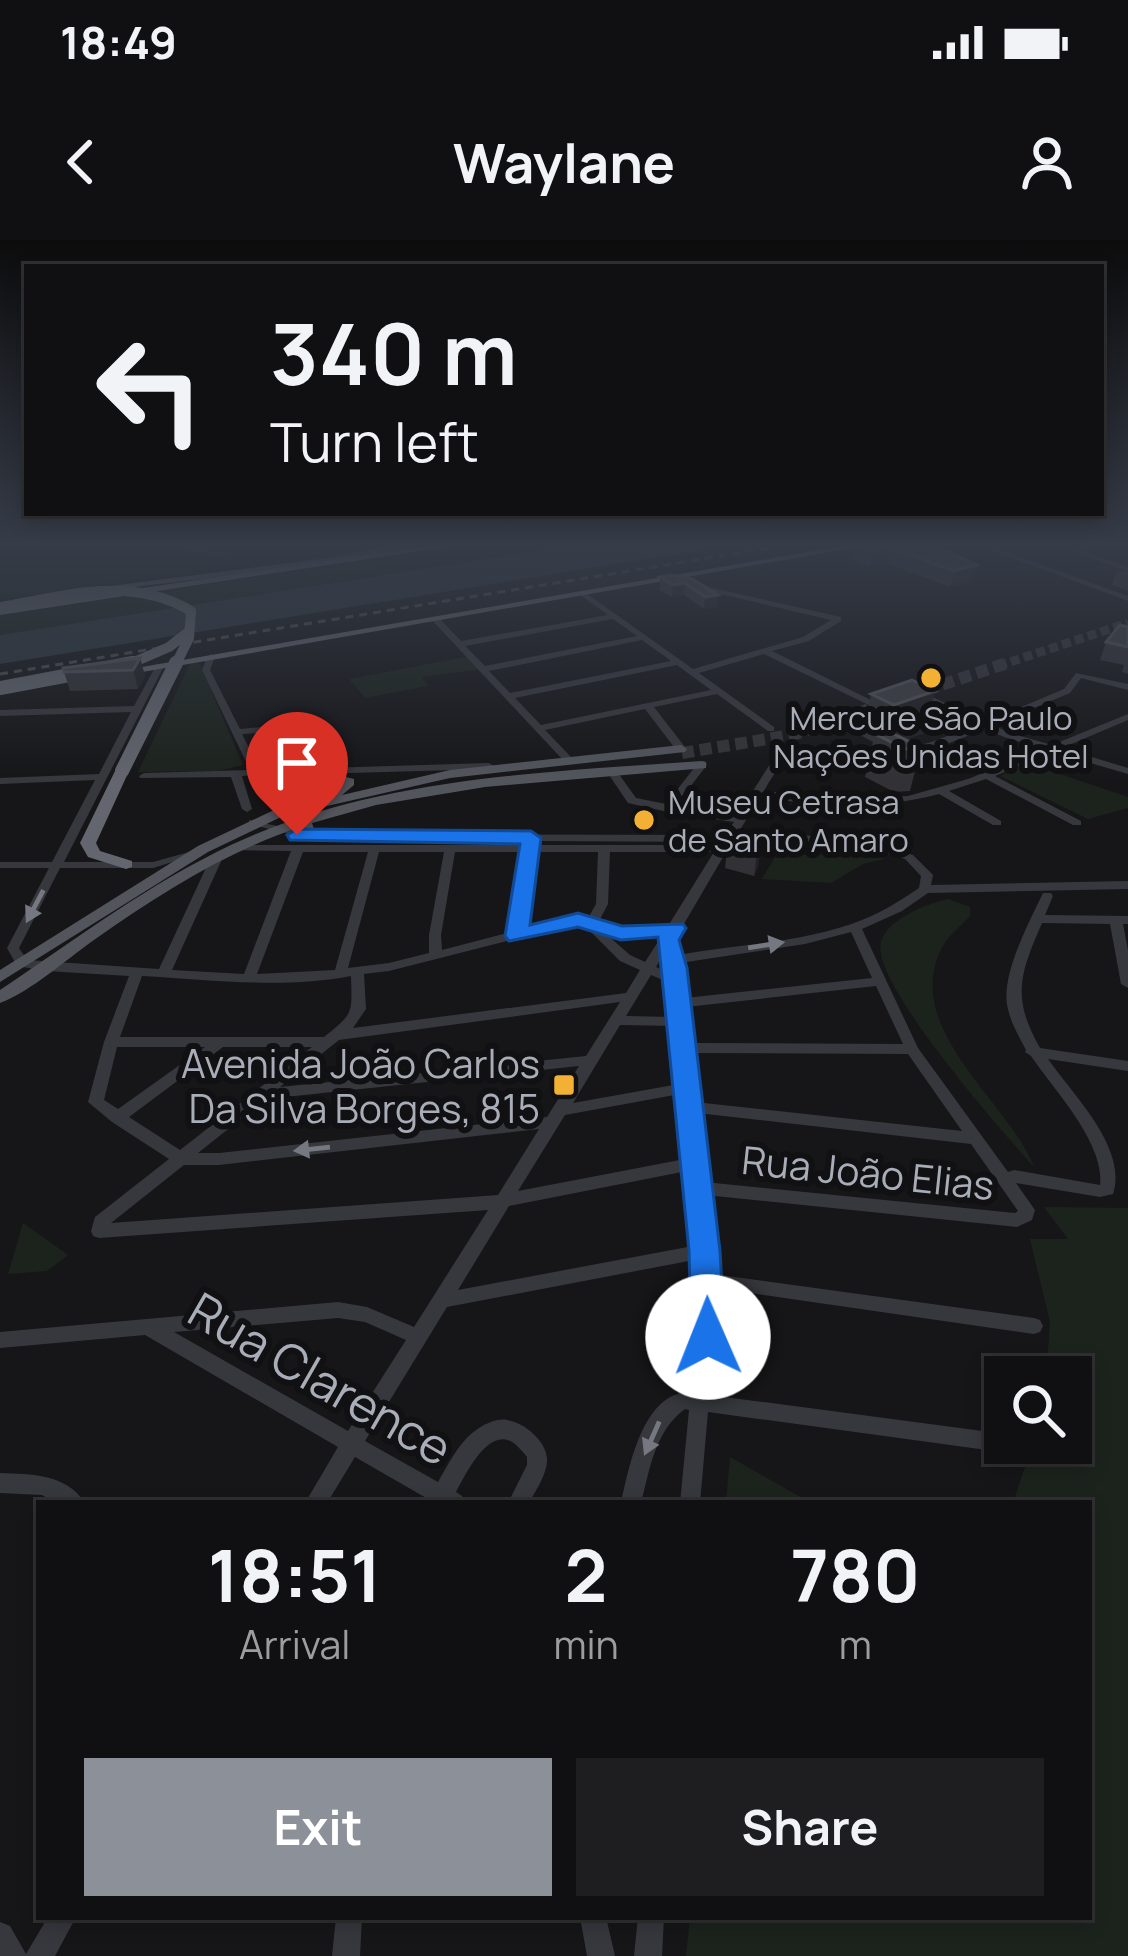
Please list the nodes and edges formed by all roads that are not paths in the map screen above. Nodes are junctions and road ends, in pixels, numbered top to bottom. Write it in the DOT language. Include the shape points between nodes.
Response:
graph roads {
  1 [pos="193,622"];
  2 [pos="365,622"];
  3 [pos="391,622"];
  4 [pos="416,622"];
  5 [pos="438,622"];
  6 [pos="581,622"];
  7 [pos="623,622"];
  8 [pos="833,622"];
  9 [pos="192,626"];
  10 [pos="644,637"];
  11 [pos="319,638"];
  12 [pos="460,644"];
  13 [pos="765,651"];
  14 [pos="211,657"];
  15 [pos="679,662"];
  16 [pos="160,666"];
  17 [pos="485,669"];
  18 [pos="692,672"];
  19 [pos="0,687"];
  20 [pos="1128,687"];
  21 [pos="719,691"];
  22 [pos="510,696"];
  23 [pos="923,696"];
  24 [pos="647,705"];
  25 [pos="137,709"];
  26 [pos="884,709"];
  27 [pos="0,713"];
  28 [pos="1128,717"];
  29 [pos="982,724"];
  30 [pos="539,728"];
  31 [pos="274,729"];
  32 [pos="771,729"];
  33 [pos="236,731"];
  34 [pos="1046,749"];
  35 [pos="567,758"];
  36 [pos="688,758"];
  37 [pos="473,770"];
  38 [pos="1128,771"];
  39 [pos="612,772"];
  40 [pos="323,773"];
  41 [pos="257,774"];
  42 [pos="984,774"];
  43 [pos="236,775"];
  44 [pos="144,776"];
  45 [pos="101,777"];
  46 [pos="355,777"];
  47 [pos="0,781"];
  48 [pos="510,783"];
  49 [pos="467,789"];
  50 [pos="939,790"];
  51 [pos="758,793"];
  52 [pos="329,798"];
  53 [pos="668,809"];
  54 [pos="250,815"];
  55 [pos="741,820"];
  56 [pos="305,821"];
  57 [pos="997,823"];
  58 [pos="1077,823"];
  59 [pos="276,830"];
  60 [pos="326,838"];
  61 [pos="530,844"];
  62 [pos="727,844"];
  63 [pos="235,848"];
  64 [pos="298,849"];
  65 [pos="374,850"];
  66 [pos="450,850"];
  67 [pos="604,850"];
  68 [pos="210,853"];
  69 [pos="58,863"];
  70 [pos="0,865"];
  71 [pos="127,865"];
  72 [pos="926,882"];
  73 [pos="1128,885"];
  74 [pos="1047,896"];
  75 [pos="1039,919"];
  76 [pos="1122,920"];
  77 [pos="591,926"];
  78 [pos="857,931"];
  79 [pos="621,933"];
  80 [pos="671,934"];
  81 [pos="517,936"];
  82 [pos="607,942"];
  83 [pos="12,953"];
  84 [pos="436,955"];
  85 [pos="674,960"];
  86 [pos="46,968"];
  87 [pos="649,968"];
  88 [pos="136,973"];
  89 [pos="349,973"];
  90 [pos="163,974"];
  91 [pos="0,977"];
  92 [pos="249,978"];
  93 [pos="676,981"];
  94 [pos="878,982"];
  95 [pos="1128,984"];
  96 [pos="632,996"];
  97 [pos="0,998"];
  98 [pos="677,1003"];
  99 [pos="616,1020"];
  100 [pos="680,1022"];
  101 [pos="333,1039"];
  102 [pos="111,1042"];
  103 [pos="217,1046"];
  104 [pos="683,1048"];
  105 [pos="912,1049"];
  106 [pos="1032,1052"];
  107 [pos="592,1060"];
  108 [pos="1128,1066"];
  109 [pos="264,1094"];
  110 [pos="688,1098"];
  111 [pos="557,1116"];
  112 [pos="117,1118"];
  113 [pos="974,1138"];
  114 [pos="181,1159"];
  115 [pos="693,1164"];
  116 [pos="1014,1176"];
  117 [pos="697,1188"];
  118 [pos="503,1202"];
  119 [pos="705,1251"];
  120 [pos="707,1280"];
  121 [pos="443,1300"];
  122 [pos="1034,1327"];
  123 [pos="151,1328"];
  124 [pos="419,1337"];
  125 [pos="0,1340"];
  126 [pos="700,1401"];
  127 [pos="984,1440"];
  128 [pos="353,1445"];
  129 [pos="0,1483"];
  130 [pos="448,1499"];
  131 [pos="70,1500"];
  132 [pos="318,1500"];
  133 [pos="519,1500"];
  134 [pos="632,1500"];
  135 [pos="690,1500"];
  136 [pos="61,1920"];
  137 [pos="349,1920"];
  138 [pos="594,1920"];
  139 [pos="651,1920"];
  140 [pos="0,1936"];
  141 [pos="13,1956"];
  142 [pos="39,1956"];
  143 [pos="346,1956"];
  144 [pos="601,1956"];
  145 [pos="648,1956"];
  1 -- 9 [label="highway, bridge"];
  2 -- 19 [label="highway"];
  3 -- 11 [label="highway"];
  4 -- 11 [label="highway"];
  5 -- 12 [label="street"];
  6 -- 12 [label="street"];
  7 -- 10 [label="street"];
  8 -- 13 [label="street"];
  9 -- 19 [label="highway, bridge" via="172,645 132,662"];
  9 -- 71 [label="highway, bridge" via="89,848"];
  10 -- 15 [label="street"];
  10 -- 17 [label="street"];
  11 -- 14 [label="highway"];
  12 -- 17 [label="street"];
  13 -- 18 [label="street"];
  13 -- 26 [label="street"];
  14 -- 16 [label="highway"];
  14 -- 33 [label="street" via="206,670"];
  15 -- 18 [label="street"];
  15 -- 22 [label="street"];
  16 -- 19 [label="highway"];
  16 -- 25 [label="street"];
  17 -- 22 [label="street"];
  18 -- 21 [label="street"];
  20 -- 29 [label="street" via="1079,675 1067,691"];
  21 -- 24 [label="street"];
  21 -- 32 [label="street"];
  22 -- 30 [label="street"];
  23 -- 29 [label="street"];
  24 -- 30 [label="street"];
  24 -- 36 [label="street"];
  25 -- 27 [label="street"];
  25 -- 45 [label="street"];
  28 -- 34 [label="street"];
  29 -- 34 [label="street"];
  29 -- 51 [label="street" via="884,758 790,755"];
  30 -- 35 [label="street"];
  31 -- 33 [label="street"];
  33 -- 41 [label="street"];
  34 -- 38 [label="street"];
  34 -- 42 [label="street"];
  35 -- 36 [label="main road"];
  35 -- 37 [label="main road"];
  36 -- 37 [label="main road"];
  36 -- 39 [label="main road"];
  36 -- 48 [label="main road"];
  36 -- 53 [label="street"];
  37 -- 46 [label="street"];
  37 -- 49 [label="main road" via="478,782"];
  37 -- 52 [label="main road"];
  39 -- 48 [label="main road"];
  39 -- 53 [label="street" via="632,801"];
  40 -- 41 [label="street"];
  40 -- 46 [label="main road"];
  41 -- 43 [label="street"];
  42 -- 50 [label="street"];
  42 -- 58 [label="street"];
  43 -- 44 [label="street"];
  43 -- 54 [label="street"];
  45 -- 47 [label="street"];
  45 -- 69 [label="street"];
  46 -- 52 [label="main road"];
  48 -- 49 [label="main road"];
  49 -- 56 [label="main road"];
  50 -- 51 [label="street" via="876,804"];
  50 -- 57 [label="street"];
  51 -- 55 [label="street"];
  52 -- 54 [label="main road"];
  53 -- 55 [label="street"];
  54 -- 59 [label="street"];
  54 -- 68 [label="main road"];
  55 -- 62 [label="street"];
  56 -- 59 [label="main road"];
  56 -- 60 [label="main road" via="311,834"];
  59 -- 60 [label="street"];
  59 -- 63 [label="main road"];
  60 -- 61 [label="street"];
  61 -- 62 [label="street"];
  61 -- 66 [label="street"];
  61 -- 67 [label="street"];
  61 -- 81 [label="street"];
  62 -- 67 [label="street"];
  62 -- 72 [label="street" via="895,846 916,859"];
  62 -- 80 [label="street"];
  63 -- 64 [label="street"];
  63 -- 68 [label="main road"];
  64 -- 65 [label="street"];
  64 -- 92 [label="street"];
  65 -- 66 [label="street"];
  65 -- 89 [label="street"];
  66 -- 84 [label="street"];
  67 -- 77 [label="street" via="602,904"];
  68 -- 71 [label="street"];
  68 -- 83 [label="main road"];
  68 -- 86 [label="main road"];
  68 -- 90 [label="street"];
  69 -- 70 [label="street"];
  69 -- 71 [label="street"];
  69 -- 83 [label="street, one-way"];
  72 -- 73 [label="street"];
  72 -- 78 [label="street"];
  74 -- 75 [label="street"];
  75 -- 76 [label="street"];
  75 -- 106 [label="street" via="1013,992"];
  76 -- 95 [label="street"];
  77 -- 79 [label="street"];
  77 -- 81 [label="street" via="574,920"];
  77 -- 82 [label="street"];
  85 -- 78 [label="street, one-way"];
  78 -- 94 [label="street"];
  79 -- 80 [label="street"];
  79 -- 82 [label="street"];
  80 -- 85 [label="street"];
  80 -- 87 [label="street"];
  81 -- 84 [label="street"];
  82 -- 87 [label="street"];
  83 -- 86 [label="street"];
  83 -- 91 [label="main road"];
  84 -- 89 [label="street"];
  85 -- 93 [label="street"];
  86 -- 88 [label="street"];
  86 -- 97 [label="main road"];
  87 -- 93 [label="street"];
  87 -- 96 [label="street"];
  88 -- 90 [label="street"];
  88 -- 102 [label="street"];
  89 -- 92 [label="street"];
  89 -- 101 [label="street" via="358,1014"];
  90 -- 92 [label="street"];
  93 -- 98 [label="street"];
  94 -- 98 [label="street"];
  94 -- 105 [label="street"];
  96 -- 99 [label="street"];
  96 -- 101 [label="street"];
  98 -- 100 [label="street"];
  99 -- 100 [label="street"];
  99 -- 107 [label="street"];
  100 -- 104 [label="street"];
  101 -- 103 [label="street"];
  101 -- 109 [label="street"];
  102 -- 103 [label="street"];
  102 -- 112 [label="street" via="96,1100"];
  103 -- 112 [label="street"];
  104 -- 105 [label="street"];
  104 -- 110 [label="street"];
  105 -- 113 [label="street"];
  106 -- 108 [label="street"];
  106 -- 116 [label="street" via="1099,1139 1112,1180 1100,1191"];
  107 -- 109 [label="street"];
  107 -- 111 [label="street"];
  109 -- 114 [label="street"];
  110 -- 111 [label="street"];
  110 -- 113 [label="street"];
  110 -- 115 [label="street"];
  111 -- 114 [label="street, one-way"];
  111 -- 118 [label="street"];
  112 -- 114 [label="street"];
  113 -- 117 [label="street, Rua João Elias" via="1027,1210 1017,1220"];
  114 -- 118 [label="street" via="99,1231"];
  115 -- 117 [label="street"];
  115 -- 118 [label="street"];
  117 -- 119 [label="street"];
  118 -- 121 [label="street"];
  119 -- 120 [label="street"];
  119 -- 121 [label="street"];
  120 -- 122 [label="street"];
  120 -- 126 [label="street"];
  121 -- 124 [label="street"];
  123 -- 124 [label="street" via="348,1310"];
  123 -- 125 [label="street, Rua Clarence"];
  123 -- 128 [label="street, Rua Clarence"];
  124 -- 128 [label="street"];
  126 -- 127 [label="street"];
  126 -- 134 [label="street, one-way" via="676,1403 654,1428"];
  126 -- 135 [label="street"];
  128 -- 130 [label="street, Rua Clarence"];
  128 -- 132 [label="street"];
  129 -- 131 [label="street" via="46,1485"];
  130 -- 133 [label="street" via="474,1442 496,1429 533,1446 539,1458"];
  136 -- 142 [label="street"];
  137 -- 143 [label="street"];
  138 -- 144 [label="street"];
  139 -- 145 [label="street"];
  140 -- 141 [label="street"];
}
